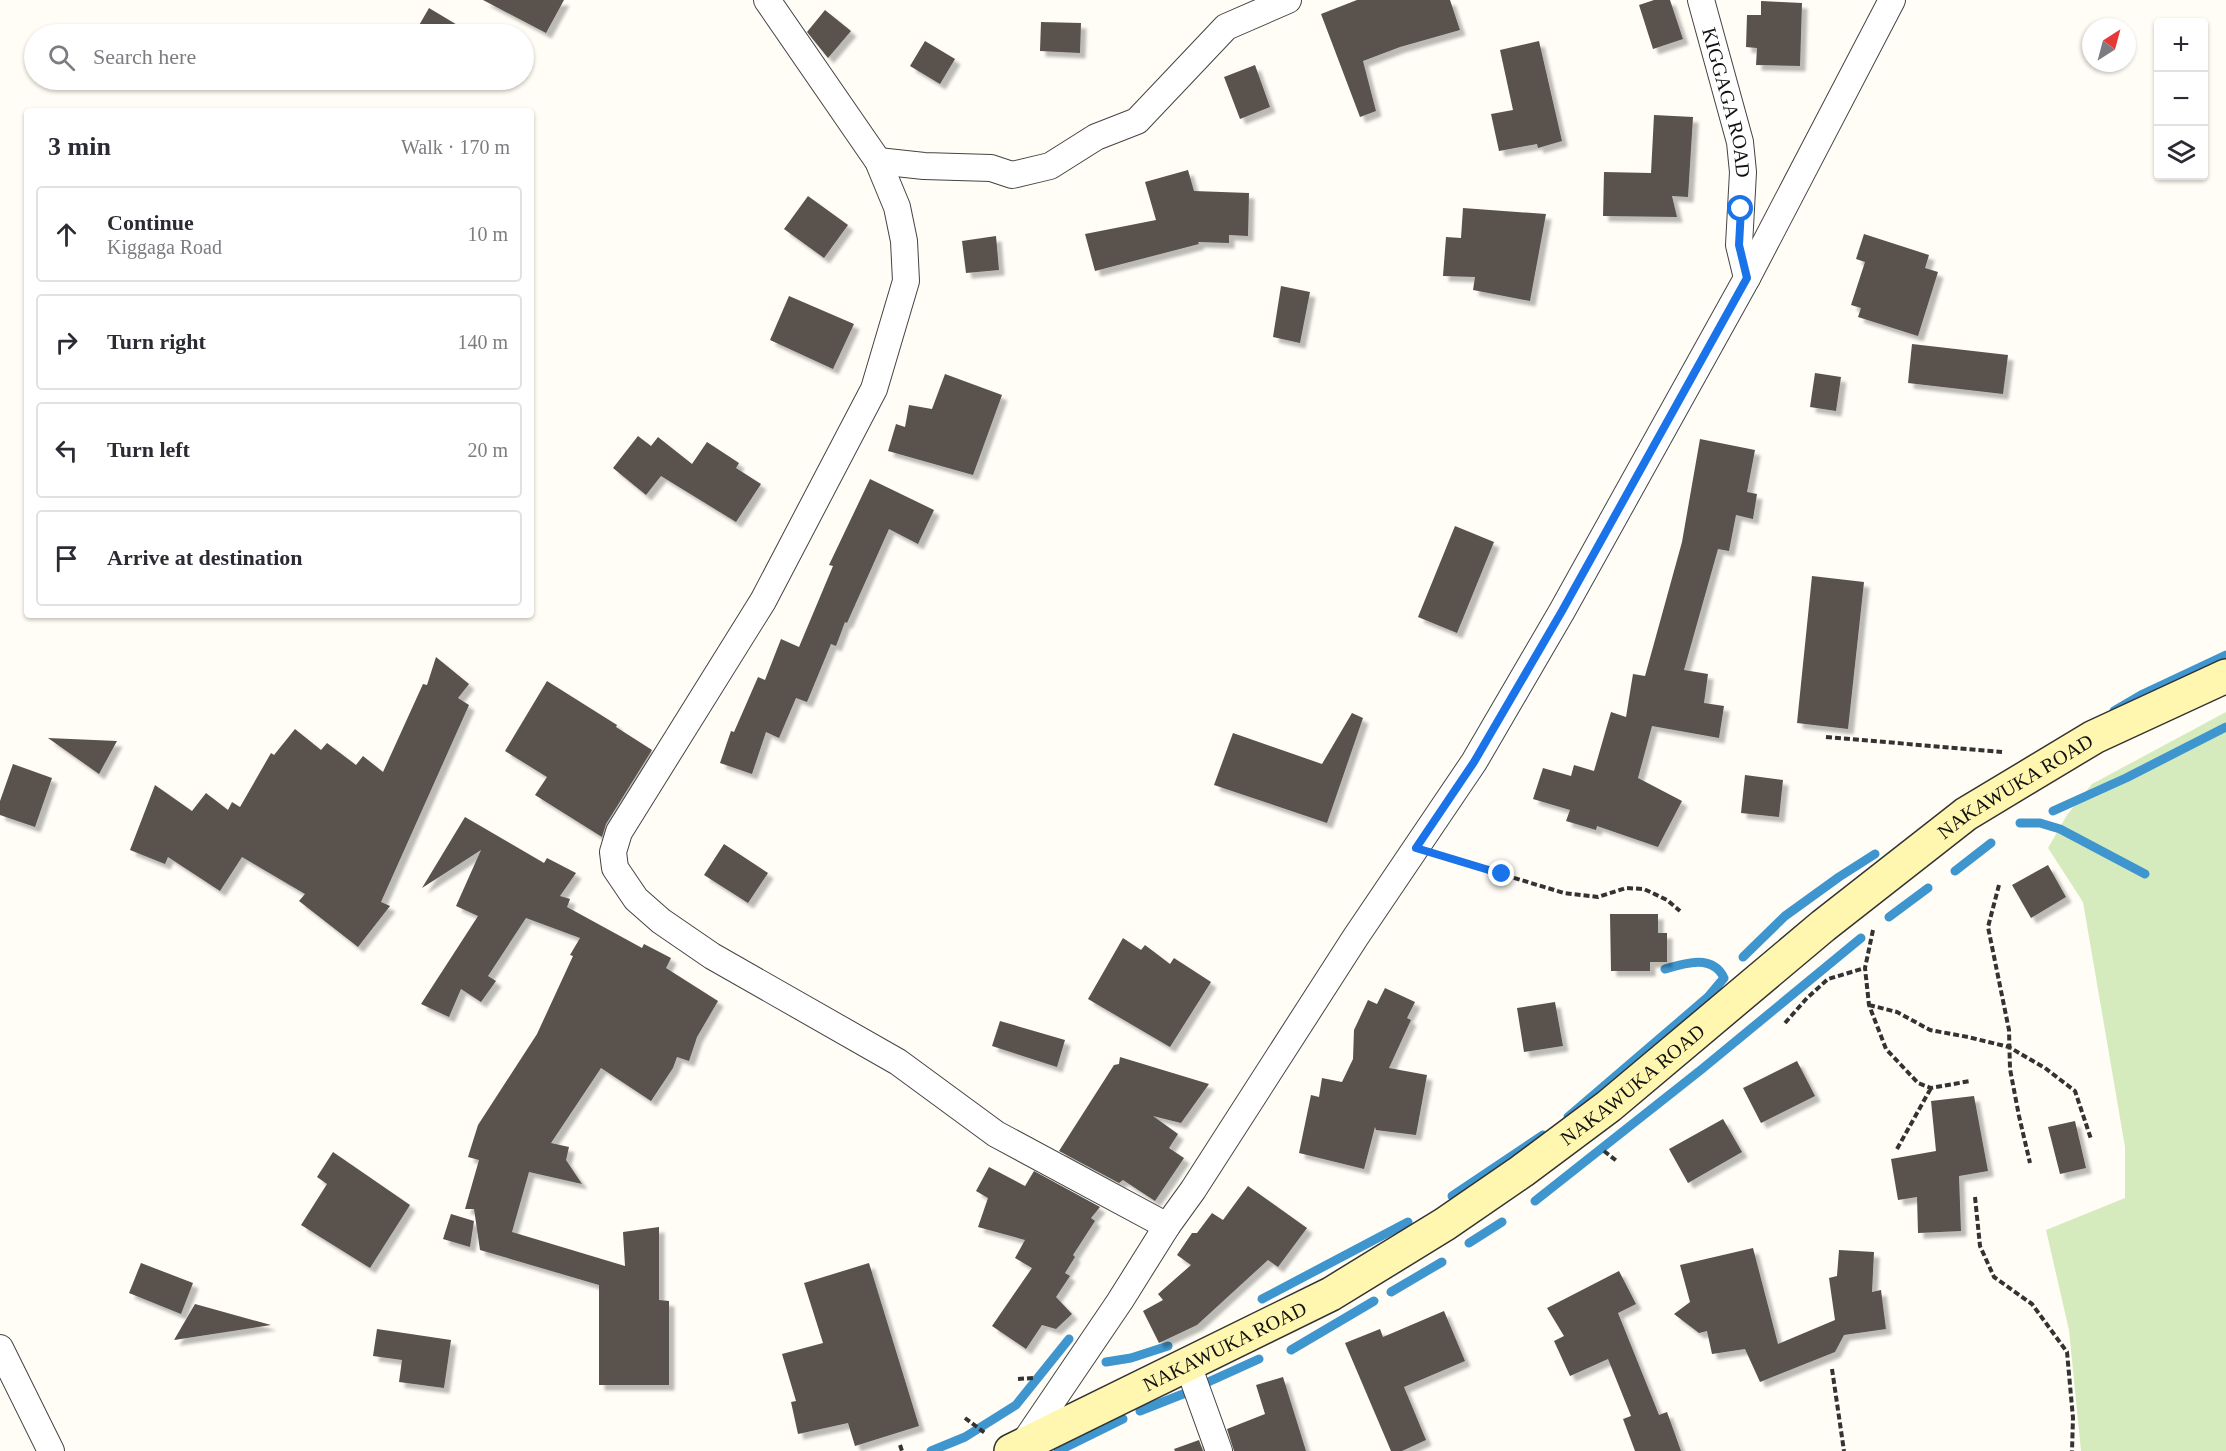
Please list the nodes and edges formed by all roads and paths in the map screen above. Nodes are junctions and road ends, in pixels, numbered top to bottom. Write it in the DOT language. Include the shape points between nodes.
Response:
graph roads {
  1 [pos="767,0"];
  2 [pos="1288,0"];
  3 [pos="1701,0"];
  4 [pos="1892,0"];
  5 [pos="878,161"];
  6 [pos="1747,278"];
  7 [pos="2226,676"];
  8 [pos="1826,738"];
  9 [pos="2048,765"];
  10 [pos="1416,848"];
  11 [pos="1886,877"];
  12 [pos="1999,885"];
  13 [pos="1680,911"];
  14 [pos="1865,968"];
  15 [pos="1869,1005"];
  16 [pos="1785,1023"];
  17 [pos="2009,1047"];
  18 [pos="1970,1081"];
  19 [pos="1931,1088"];
  20 [pos="2091,1139"];
  21 [pos="1897,1149"];
  22 [pos="2030,1163"];
  23 [pos="1975,1197"];
  24 [pos="1167,1226"];
  25 [pos="0,1348"];
  26 [pos="1188,1365"];
  27 [pos="1832,1370"];
  28 [pos="900,1445"];
  29 [pos="1016,1449"];
  30 [pos="51,1451"];
  31 [pos="902,1451"];
  32 [pos="1219,1451"];
  33 [pos="1844,1451"];
  34 [pos="2072,1451"];
  1 -- 5 [label="street"];
  2 -- 5 [label="street" via="1226,27 1137,122 1096,137 1050,166 1012,175 991,168"];
  3 -- 6 [label="street, KIGGAGA ROAD" via="1740,142 1743,172 1739,245"];
  4 -- 6 [label="street"];
  5 -- 24 [label="street" via="897,207 906,281 874,388 763,601 619,832 613,852 615,868 636,899 712,956 898,1062 996,1134"];
  6 -- 10 [label="street" via="1498,722"];
  7 -- 9 [label="main road, NAKAWUKA ROAD" via="2094,737"];
  8 -- 9 [label="path" via="2022,754"];
  9 -- 11 [label="main road, NAKAWUKA ROAD" via="1966,814"];
  10 -- 13 [label="path" via="1564,892 1598,897 1626,888 1644,889"];
  10 -- 24 [label="street"];
  11 -- 14 [label="path"];
  11 -- 26 [label="main road, NAKAWUKA ROAD" via="1609,1106 1522,1171 1331,1294"];
  12 -- 17 [label="path" via="1988,927"];
  14 -- 15 [label="path"];
  14 -- 16 [label="path" via="1828,980"];
  15 -- 17 [label="path" via="1897,1012 1930,1030"];
  15 -- 19 [label="path" via="1886,1049 1918,1083"];
  17 -- 20 [label="path" via="2075,1091"];
  17 -- 22 [label="path"];
  18 -- 19 [label="path"];
  19 -- 21 [label="path"];
  23 -- 34 [label="path" via="1980,1246 1994,1277 2032,1304 2067,1352"];
  24 -- 29 [label="street" via="1120,1301"];
  25 -- 30 [label="street"];
  26 -- 29 [label="main road, NAKAWUKA ROAD"];
  26 -- 32 [label="street"];
  27 -- 33 [label="path"];
  28 -- 31 [label="path"];
}
